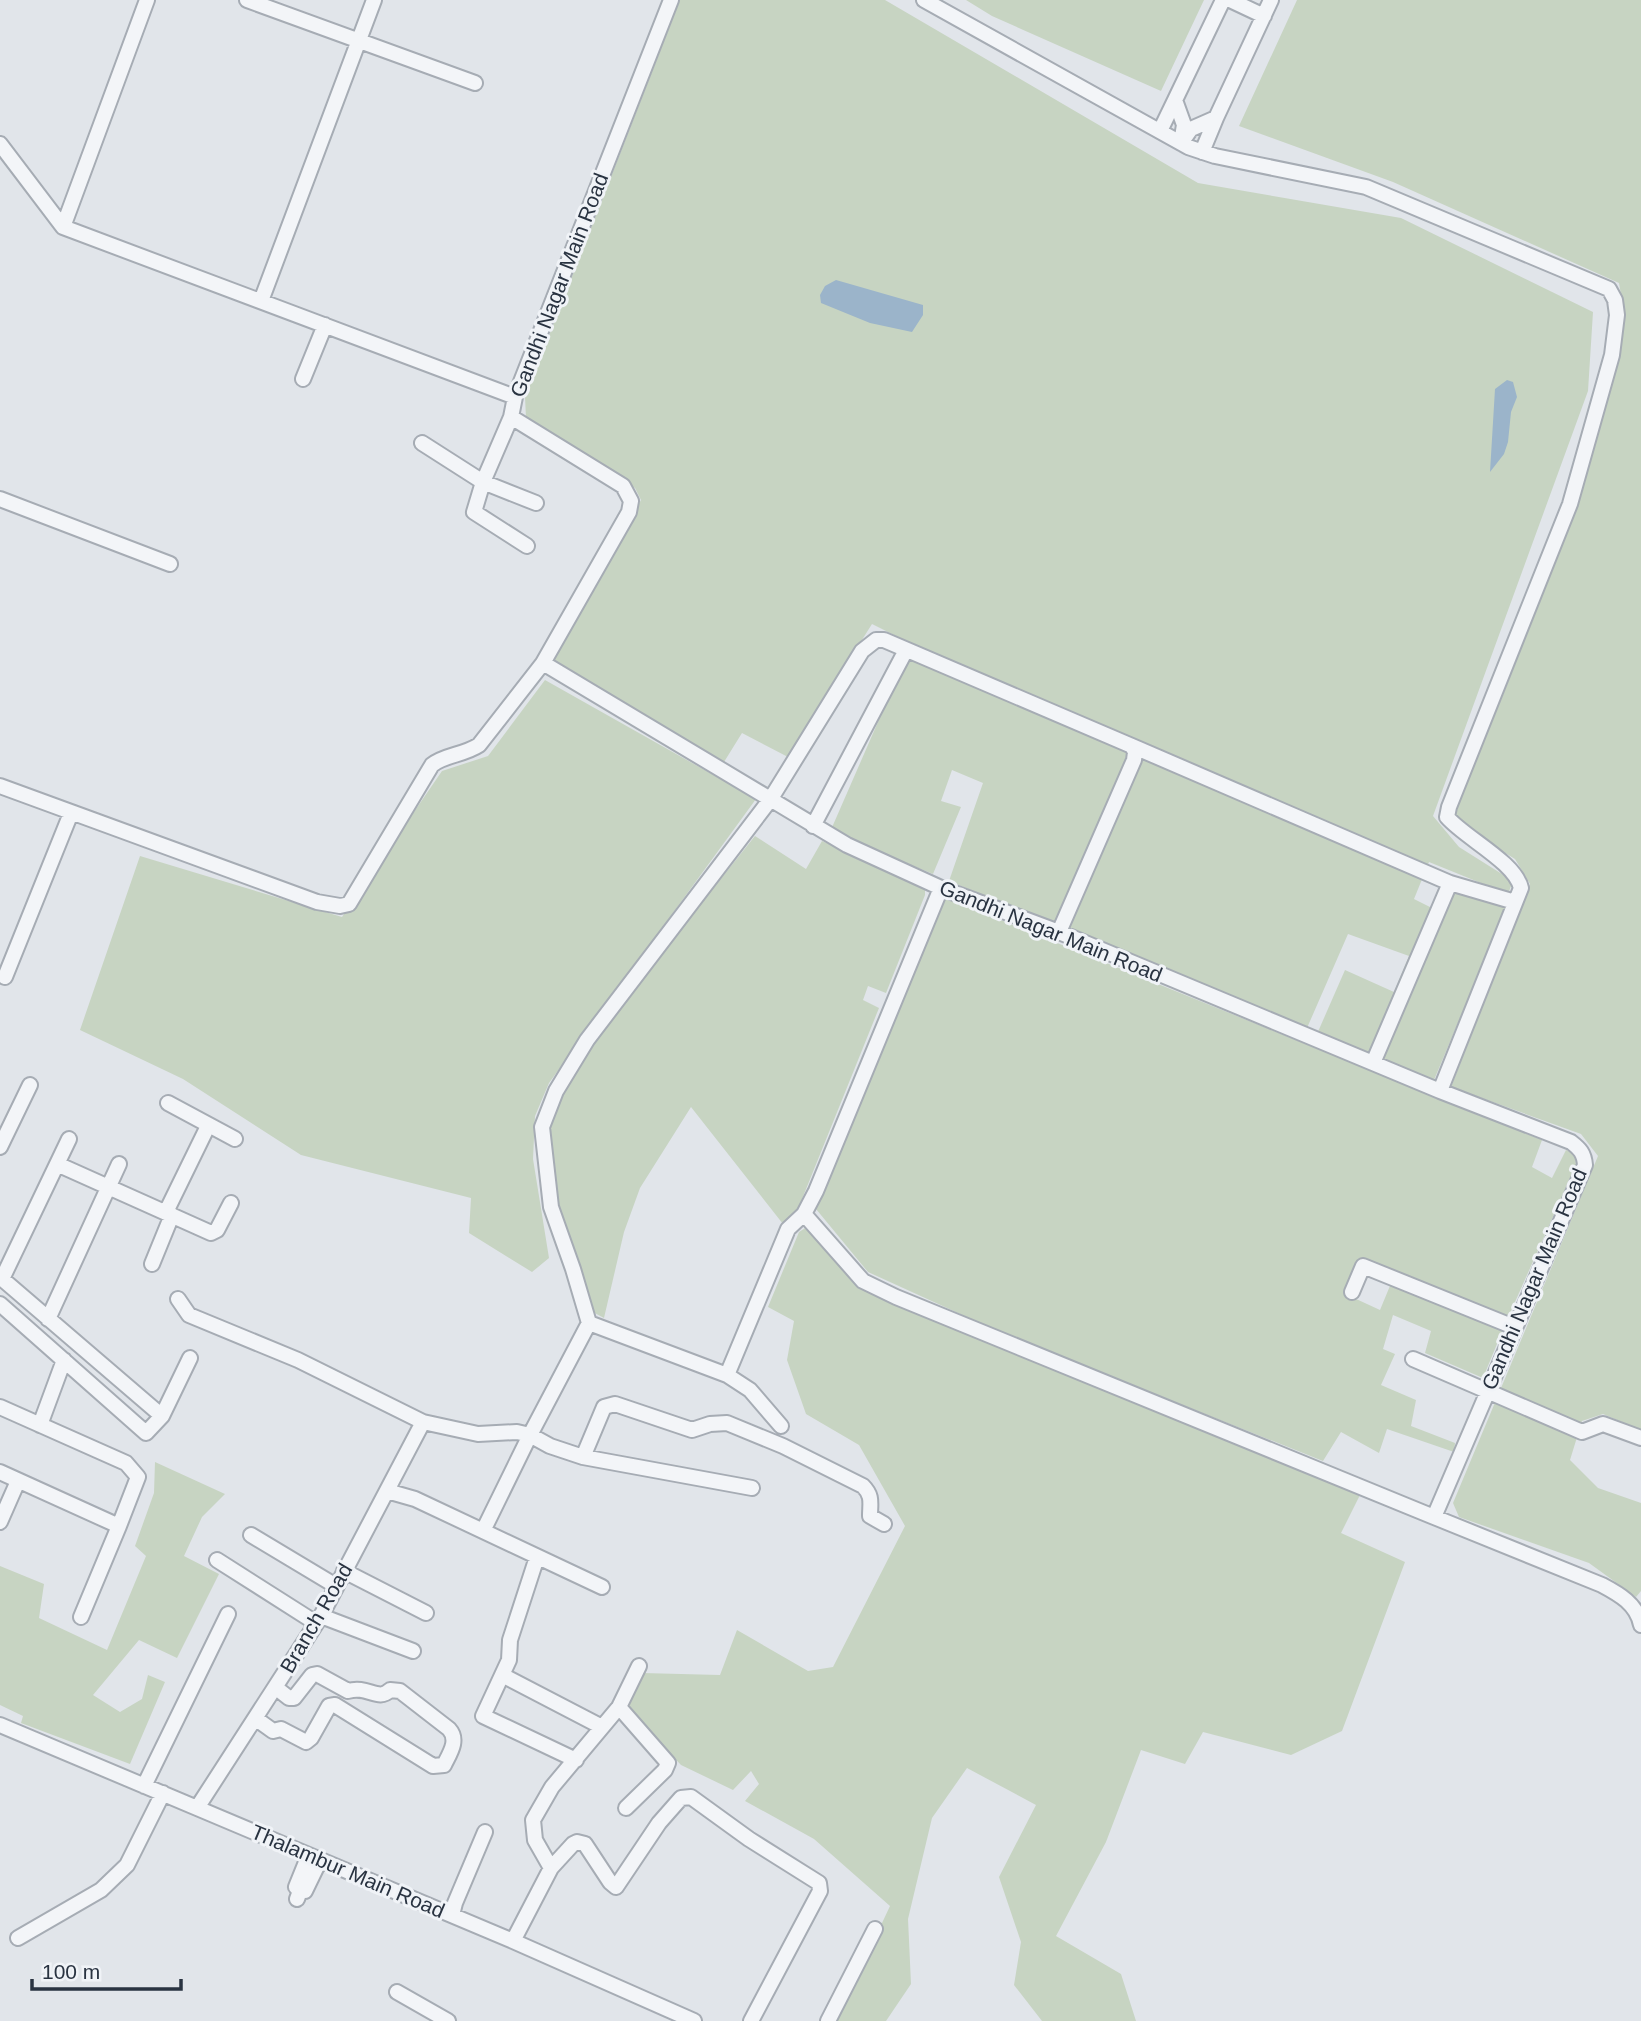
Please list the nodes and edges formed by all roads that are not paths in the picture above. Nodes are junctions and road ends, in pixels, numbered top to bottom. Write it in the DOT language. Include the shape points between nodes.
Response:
graph roads {
  1 [pos="147,0"];
  2 [pos="247,0"];
  3 [pos="374,0"];
  4 [pos="670,0"];
  5 [pos="924,0"];
  6 [pos="1223,0"];
  7 [pos="1230,0"];
  8 [pos="1271,0"];
  9 [pos="1264,16"];
  10 [pos="359,41"];
  11 [pos="475,83"];
  12 [pos="1175,100"];
  13 [pos="1216,118"];
  14 [pos="1160,131"];
  15 [pos="1181,143"];
  16 [pos="0,144"];
  17 [pos="1202,152"];
  18 [pos="63,227"];
  19 [pos="261,301"];
  20 [pos="325,325"];
  21 [pos="303,379"];
  22 [pos="515,397"];
  23 [pos="511,417"];
  24 [pos="422,443"];
  25 [pos="483,482"];
  26 [pos="0,499"];
  27 [pos="536,503"];
  28 [pos="527,546"];
  29 [pos="170,564"];
  30 [pos="906,650"];
  31 [pos="543,663"];
  32 [pos="1132,746"];
  33 [pos="0,787"];
  34 [pos="771,800"];
  35 [pos="71,813"];
  36 [pos="813,826"];
  37 [pos="1450,883"];
  38 [pos="941,888"];
  39 [pos="1515,902"];
  40 [pos="1059,932"];
  41 [pos="5,977"];
  42 [pos="1373,1063"];
  43 [pos="30,1085"];
  44 [pos="1440,1091"];
  45 [pos="168,1103"];
  46 [pos="208,1126"];
  47 [pos="69,1139"];
  48 [pos="235,1139"];
  49 [pos="0,1145"];
  50 [pos="57,1164"];
  51 [pos="120,1164"];
  52 [pos="109,1186"];
  53 [pos="231,1203"];
  54 [pos="169,1213"];
  55 [pos="804,1214"];
  56 [pos="152,1264"];
  57 [pos="1,1278"];
  58 [pos="1352,1292"];
  59 [pos="178,1299"];
  60 [pos="0,1304"];
  61 [pos="44,1315"];
  62 [pos="589,1323"];
  63 [pos="1514,1327"];
  64 [pos="27,1328"];
  65 [pos="190,1358"];
  66 [pos="1413,1359"];
  67 [pos="64,1360"];
  68 [pos="727,1375"];
  69 [pos="1486,1390"];
  70 [pos="0,1407"];
  71 [pos="162,1416"];
  72 [pos="423,1422"];
  73 [pos="40,1425"];
  74 [pos="781,1426"];
  75 [pos="530,1435"];
  76 [pos="1641,1438"];
  77 [pos="583,1457"];
  78 [pos="0,1472"];
  79 [pos="19,1480"];
  80 [pos="752,1488"];
  81 [pos="387,1491"];
  82 [pos="1434,1517"];
  83 [pos="0,1522"];
  84 [pos="884,1524"];
  85 [pos="119,1527"];
  86 [pos="484,1531"];
  87 [pos="251,1535"];
  88 [pos="537,1557"];
  89 [pos="216,1560"];
  90 [pos="344,1572"];
  91 [pos="336,1586"];
  92 [pos="602,1587"];
  93 [pos="426,1613"];
  94 [pos="228,1614"];
  95 [pos="81,1617"];
  96 [pos="318,1619"];
  97 [pos="1640,1619"];
  98 [pos="413,1651"];
  99 [pos="639,1666"];
  100 [pos="503,1676"];
  101 [pos="275,1687"];
  102 [pos="348,1691"];
  103 [pos="340,1706"];
  104 [pos="619,1707"];
  105 [pos="255,1718"];
  106 [pos="0,1725"];
  107 [pos="602,1727"];
  108 [pos="576,1760"];
  109 [pos="144,1786"];
  110 [pos="163,1793"];
  111 [pos="197,1808"];
  112 [pos="626,1808"];
  113 [pos="485,1832"];
  114 [pos="315,1857"];
  115 [pos="551,1868"];
  116 [pos="299,1895"];
  117 [pos="452,1915"];
  118 [pos="875,1929"];
  119 [pos="18,1938"];
  120 [pos="513,1941"];
  121 [pos="397,1992"];
  122 [pos="448,2021"];
  123 [pos="692,2021"];
  124 [pos="751,2021"];
  125 [pos="828,2021"];
  1 -- 18 [label="street"];
  2 -- 10 [label="street"];
  3 -- 10 [label="street"];
  4 -- 22 [label="street, Gandhi Nagar Main Road"];
  5 -- 14 [label="street"];
  6 -- 12 [label="street"];
  7 -- 9 [label="street"];
  8 -- 9 [label="street"];
  9 -- 13 [label="street"];
  10 -- 11 [label="street"];
  10 -- 19 [label="street"];
  12 -- 14 [label="street"];
  12 -- 15 [label="street" via="1184,125"];
  13 -- 15 [label="street" via="1191,129"];
  13 -- 17 [label="street"];
  14 -- 15 [label="street"];
  15 -- 17 [label="street"];
  16 -- 18 [label="street"];
  17 -- 39 [label="street" via="1366,187 1609,289 1615,300 1612,355 1570,504 1447,817 1519,878 1521,888"];
  18 -- 19 [label="street"];
  19 -- 20 [label="street"];
  20 -- 21 [label="street"];
  20 -- 22 [label="street"];
  22 -- 23 [label="street, Gandhi Nagar Main Road"];
  23 -- 25 [label="street"];
  23 -- 31 [label="street, Gandhi Nagar Main Road" via="623,486 631,501"];
  24 -- 25 [label="street"];
  25 -- 27 [label="street"];
  25 -- 28 [label="street" via="474,512"];
  26 -- 29 [label="street"];
  30 -- 32 [label="street"];
  30 -- 34 [label="street" via="876,640 862,651"];
  30 -- 36 [label="street"];
  31 -- 34 [label="street, Gandhi Nagar Main Road"];
  31 -- 35 [label="street" via="480,746 432,765 349,904 317,902"];
  32 -- 37 [label="street"];
  32 -- 40 [label="street" via="1134,760"];
  33 -- 35 [label="street"];
  34 -- 36 [label="street, Gandhi Nagar Main Road"];
  34 -- 62 [label="street" via="587,1040 556,1091 542,1127 551,1208"];
  35 -- 41 [label="street"];
  36 -- 38 [label="street, Gandhi Nagar Main Road"];
  37 -- 39 [label="street"];
  37 -- 42 [label="street"];
  38 -- 40 [label="street, Gandhi Nagar Main Road"];
  38 -- 55 [label="street"];
  39 -- 44 [label="street"];
  40 -- 42 [label="street, Gandhi Nagar Main Road"];
  42 -- 44 [label="street, Gandhi Nagar Main Road"];
  43 -- 49 [label="street"];
  44 -- 63 [label="street, Gandhi Nagar Main Road" via="1571,1142 1584,1155 1585,1165"];
  45 -- 46 [label="street"];
  46 -- 48 [label="street"];
  46 -- 54 [label="street"];
  47 -- 50 [label="street"];
  50 -- 52 [label="street"];
  50 -- 57 [label="street"];
  51 -- 52 [label="street"];
  52 -- 54 [label="street"];
  52 -- 61 [label="street"];
  53 -- 54 [label="street" via="211,1234"];
  54 -- 56 [label="street"];
  55 -- 68 [label="street" via="788,1229"];
  55 -- 82 [label="street" via="863,1281"];
  57 -- 61 [label="street"];
  58 -- 63 [label="street" via="1363,1266"];
  59 -- 72 [label="street" via="189,1315 298,1360"];
  60 -- 64 [label="street"];
  61 -- 64 [label="street"];
  61 -- 71 [label="street"];
  62 -- 68 [label="street"];
  62 -- 75 [label="street"];
  63 -- 69 [label="street, Gandhi Nagar Main Road"];
  64 -- 67 [label="street"];
  65 -- 71 [label="street"];
  66 -- 69 [label="street"];
  67 -- 71 [label="street" via="146,1433"];
  67 -- 73 [label="street"];
  68 -- 74 [label="street" via="750,1390"];
  69 -- 76 [label="street" via="1582,1432 1603,1424"];
  69 -- 82 [label="street, Gandhi Nagar Main Road"];
  70 -- 73 [label="street"];
  72 -- 75 [label="street" via="478,1434"];
  72 -- 81 [label="street, Branch Road"];
  73 -- 85 [label="street" via="134,1470 138,1477"];
  75 -- 77 [label="street"];
  75 -- 86 [label="street"];
  77 -- 80 [label="street"];
  77 -- 84 [label="street" via="609,1404 692,1430 727,1423 863,1486 872,1502 870,1516"];
  78 -- 79 [label="street"];
  79 -- 83 [label="street"];
  79 -- 85 [label="street"];
  81 -- 86 [label="street"];
  81 -- 90 [label="street, Branch Road"];
  82 -- 97 [label="street" via="1602,1585 1624,1597"];
  85 -- 95 [label="street"];
  86 -- 88 [label="street"];
  87 -- 91 [label="street"];
  88 -- 92 [label="street"];
  88 -- 100 [label="street"];
  89 -- 96 [label="street"];
  90 -- 91 [label="street, Branch Road"];
  90 -- 93 [label="street"];
  91 -- 96 [label="street, Branch Road"];
  94 -- 109 [label="street"];
  96 -- 98 [label="street"];
  96 -- 101 [label="street, Branch Road"];
  99 -- 104 [label="street"];
  100 -- 107 [label="street"];
  100 -- 108 [label="street" via="483,1716"];
  101 -- 102 [label="street" via="294,1698 317,1674"];
  101 -- 105 [label="street, Branch Road"];
  102 -- 103 [label="street"];
  102 -- 103 [label="street" via="362,1689 380,1696 395,1689 410,1698 454,1734 444,1765 433,1766"];
  103 -- 105 [label="street" via="329,1706 306,1742 281,1729 273,1731"];
  104 -- 107 [label="street"];
  104 -- 112 [label="street" via="668,1762"];
  105 -- 111 [label="street, Branch Road"];
  106 -- 109 [label="street, Thalambur Main Road"];
  107 -- 108 [label="street"];
  108 -- 115 [label="street" via="552,1787 533,1820 535,1840"];
  109 -- 110 [label="street, Thalambur Main Road"];
  110 -- 111 [label="street, Thalambur Main Road"];
  110 -- 119 [label="street" via="127,1865 102,1890"];
  111 -- 114 [label="street, Thalambur Main Road"];
  113 -- 117 [label="street"];
  114 -- 116 [label="street" via="305,1891"];
  114 -- 117 [label="street, Thalambur Main Road"];
  115 -- 120 [label="street"];
  115 -- 124 [label="street" via="573,1844 581,1842 616,1887 659,1823 687,1796 819,1883 820,1891"];
  117 -- 120 [label="street, Thalambur Main Road"];
  118 -- 125 [label="street"];
  120 -- 123 [label="street, Thalambur Main Road"];
  121 -- 122 [label="street"];
}
